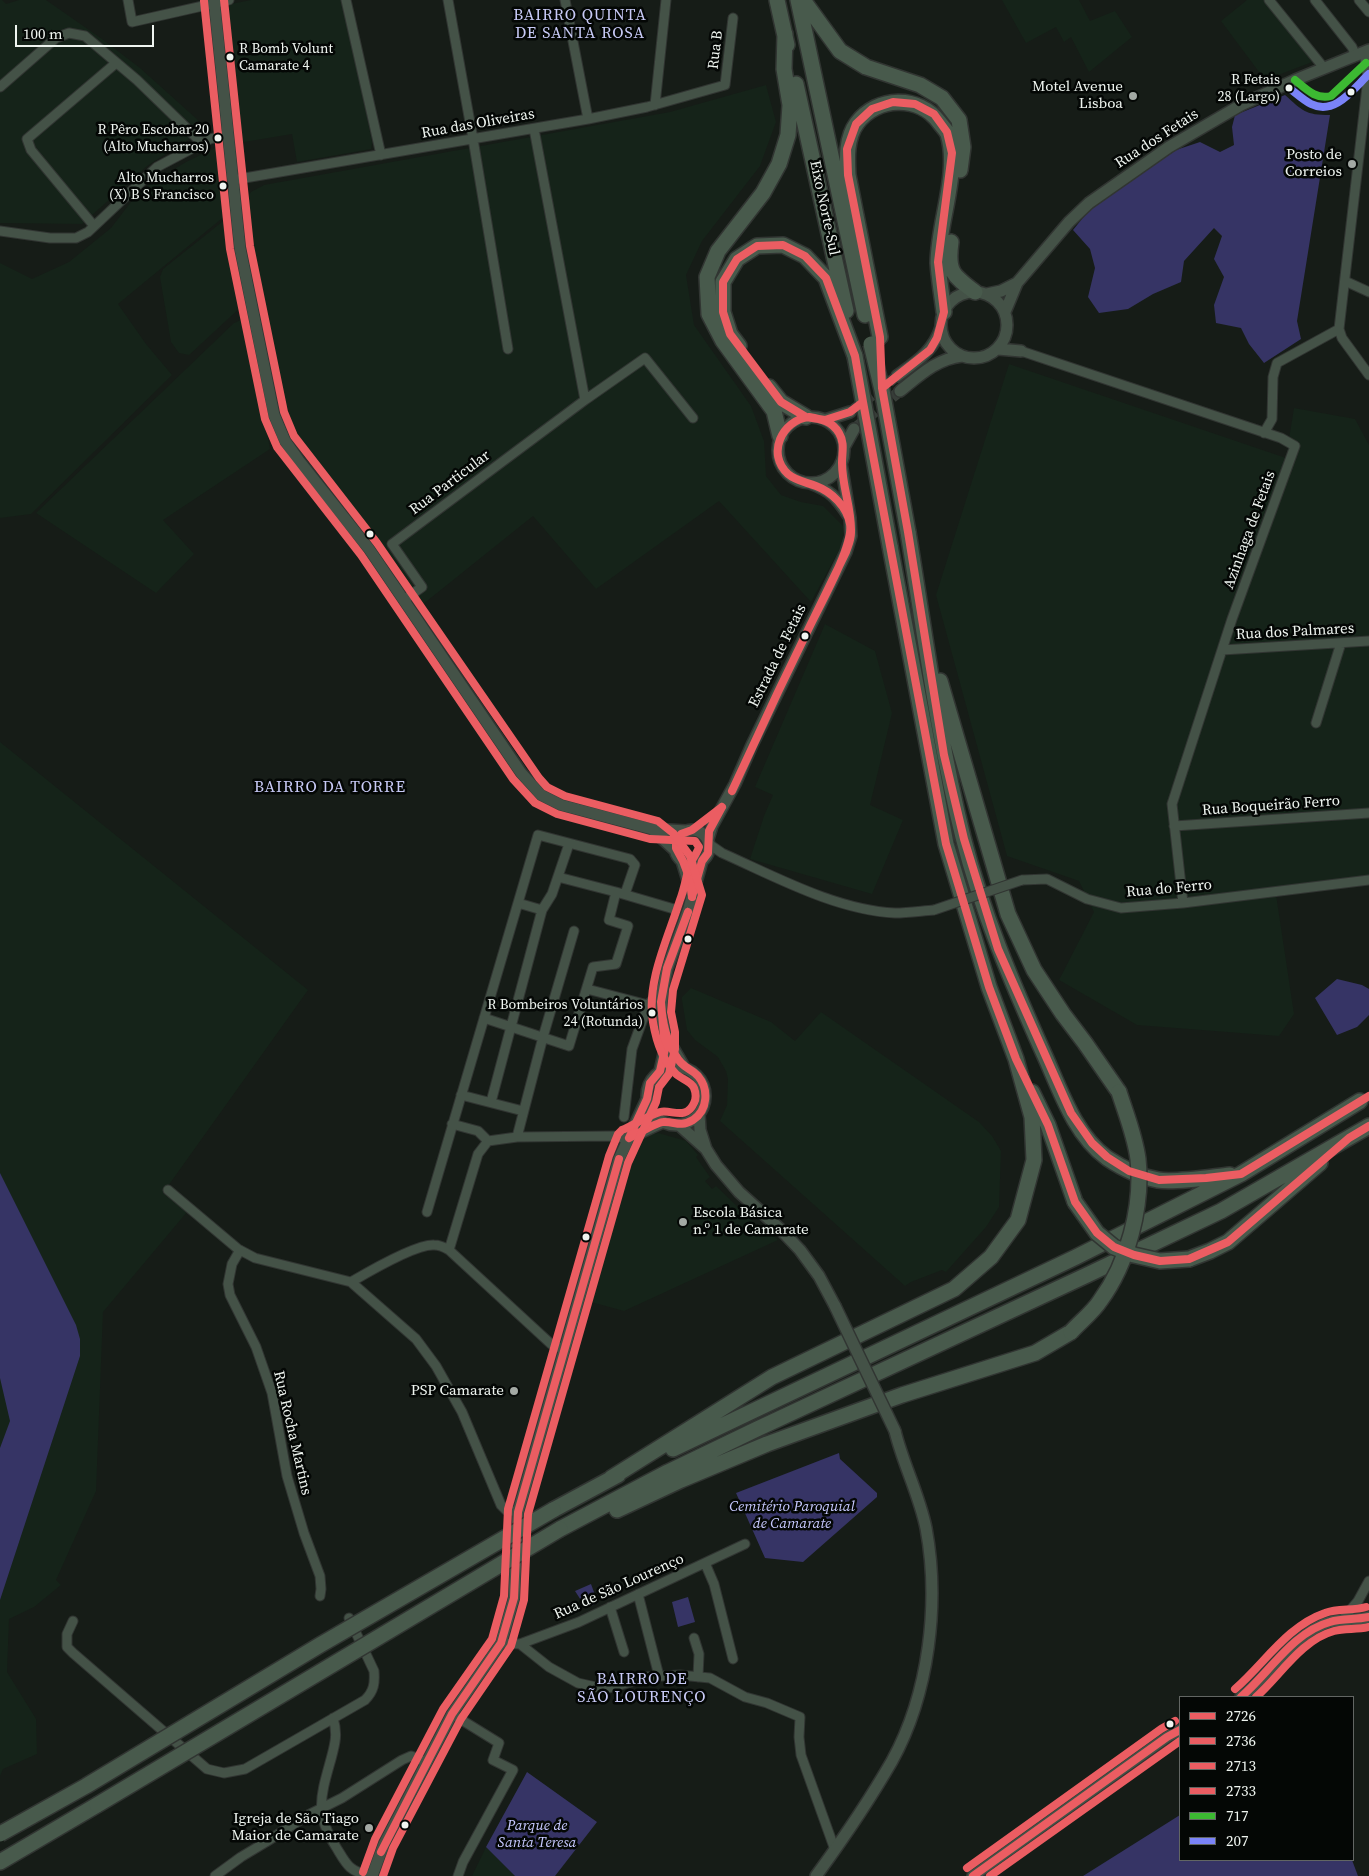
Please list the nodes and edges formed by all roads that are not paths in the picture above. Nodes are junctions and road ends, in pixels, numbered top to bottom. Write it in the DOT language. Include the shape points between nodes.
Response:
graph roads {
  1 [pos="128,0"];
  2 [pos="229,0"];
  3 [pos="346,0"];
  4 [pos="448,0"];
  5 [pos="565,0"];
  6 [pos="666,0"];
  7 [pos="777,0"];
  8 [pos="798,0"];
  9 [pos="803,0"];
  10 [pos="1269,0"];
  11 [pos="1315,0"];
  12 [pos="1360,0"];
  13 [pos="214,2"];
  14 [pos="1369,12"];
  15 [pos="733,18"];
  16 [pos="785,34"];
  17 [pos="1364,55"];
  18 [pos="116,63"];
  19 [pos="1324,68"];
  20 [pos="725,86"];
  21 [pos="0,87"];
  22 [pos="655,105"];
  23 [pos="588,119"];
  24 [pos="534,129"];
  25 [pos="228,134"];
  26 [pos="473,139"];
  27 [pos="202,143"];
  28 [pos="381,155"];
  29 [pos="233,180"];
  30 [pos="94,226"];
  31 [pos="0,230"];
  32 [pos="1017,282"];
  33 [pos="1345,282"];
  34 [pos="1369,292"];
  35 [pos="981,293"];
  36 [pos="1005,312"];
  37 [pos="942,319"];
  38 [pos="1339,328"];
  39 [pos="1005,338"];
  40 [pos="875,341"];
  41 [pos="508,349"];
  42 [pos="998,349"];
  43 [pos="1021,351"];
  44 [pos="855,356"];
  45 [pos="962,356"];
  46 [pos="1369,375"];
  47 [pos="897,376"];
  48 [pos="900,391"];
  49 [pos="585,400"];
  50 [pos="850,412"];
  51 [pos="806,417"];
  52 [pos="693,418"];
  53 [pos="825,420"];
  54 [pos="854,429"];
  55 [pos="1264,433"];
  56 [pos="780,436"];
  57 [pos="844,447"];
  58 [pos="841,462"];
  59 [pos="810,483"];
  60 [pos="850,518"];
  61 [pos="404,600"];
  62 [pos="924,626"];
  63 [pos="1369,641"];
  64 [pos="1341,643"];
  65 [pos="1222,650"];
  66 [pos="1316,723"];
  67 [pos="723,806"];
  68 [pos="1369,813"];
  69 [pos="1174,826"];
  70 [pos="652,829"];
  71 [pos="689,831"];
  72 [pos="569,844"];
  73 [pos="707,849"];
  74 [pos="679,856"];
  75 [pos="558,877"];
  76 [pos="1369,880"];
  77 [pos="620,893"];
  78 [pos="692,894"];
  79 [pos="518,903"];
  80 [pos="1182,903"];
  81 [pos="674,909"];
  82 [pos="542,910"];
  83 [pos="574,931"];
  84 [pos="663,988"];
  85 [pos="587,989"];
  86 [pos="648,1006"];
  87 [pos="484,1018"];
  88 [pos="511,1027"];
  89 [pos="665,1033"];
  90 [pos="542,1037"];
  91 [pos="1016,1059"];
  92 [pos="684,1068"];
  93 [pos="660,1071"];
  94 [pos="461,1095"];
  95 [pos="647,1099"];
  96 [pos="1360,1101"];
  97 [pos="490,1102"];
  98 [pos="523,1111"];
  99 [pos="699,1114"];
  100 [pos="624,1117"];
  101 [pos="663,1122"];
  102 [pos="452,1124"];
  103 [pos="679,1125"];
  104 [pos="1369,1126"];
  105 [pos="517,1137"];
  106 [pos="1349,1138"];
  107 [pos="628,1139"];
  108 [pos="488,1141"];
  109 [pos="706,1149"];
  110 [pos="1241,1174"];
  111 [pos="168,1190"];
  112 [pos="427,1212"];
  113 [pos="240,1250"];
  114 [pos="449,1250"];
  115 [pos="351,1282"];
  116 [pos="563,1349"];
  117 [pos="610,1478"];
  118 [pos="518,1512"];
  119 [pos="565,1527"];
  120 [pos="745,1544"];
  121 [pos="705,1563"];
  122 [pos="1369,1581"];
  123 [pos="638,1594"];
  124 [pos="320,1596"];
  125 [pos="610,1607"];
  126 [pos="1369,1617"];
  127 [pos="349,1618"];
  128 [pos="1342,1620"];
  129 [pos="73,1621"];
  130 [pos="694,1638"];
  131 [pos="501,1643"];
  132 [pos="520,1644"];
  133 [pos="624,1652"];
  134 [pos="734,1659"];
  135 [pos="659,1676"];
  136 [pos="698,1677"];
  137 [pos="1242,1696"];
  138 [pos="452,1714"];
  139 [pos="334,1718"];
  140 [pos="1179,1731"];
  141 [pos="426,1762"];
  142 [pos="321,1808"];
  143 [pos="0,1834"];
  144 [pos="835,1850"];
  145 [pos="0,1862"];
  146 [pos="214,1876"];
  147 [pos="370,1876"];
  148 [pos="458,1876"];
  149 [pos="816,1876"];
  150 [pos="973,1876"];
  1 -- 13 [label="street" via="132,22"];
  2 -- 13 [label="street"];
  3 -- 28 [label="street"];
  4 -- 26 [label="street"];
  5 -- 23 [label="street"];
  6 -- 22 [label="street"];
  7 -- 16 [label="highway, Eixo Norte-Sul"];
  8 -- 40 [label="highway, Eixo Norte-Sul"];
  9 -- 35 [label="highway" via="840,51 866,67 935,93 959,120 963,147 948,261 955,278"];
  10 -- 19 [label="street"];
  11 -- 17 [label="street" via="1352,47"];
  12 -- 14 [label="street"];
  13 -- 25 [label="street"];
  15 -- 20 [label="street, Rua B"];
  16 -- 44 [label="highway, Eixo Norte-Sul"];
  16 -- 56 [label="highway" via="784,69 790,105 788,135 779,164 763,193 718,251 707,277 710,314 723,341 774,411"];
  17 -- 19 [label="street, Rua dos Fetais"];
  17 -- 33 [label="street" via="1368,78"];
  18 -- 21 [label="street" via="85,36 70,33 56,38"];
  18 -- 27 [label="street"];
  18 -- 30 [label="street" via="27,140 31,150"];
  19 -- 32 [label="street, Rua dos Fetais" via="1241,105 1169,147 1076,213"];
  20 -- 22 [label="street, Rua das Oliveiras"];
  22 -- 23 [label="street, Rua das Oliveiras"];
  23 -- 24 [label="street, Rua das Oliveiras"];
  24 -- 26 [label="street, Rua das Oliveiras"];
  24 -- 49 [label="street"];
  25 -- 27 [label="street"];
  25 -- 29 [label="street"];
  26 -- 28 [label="street, Rua das Oliveiras"];
  26 -- 41 [label="street"];
  27 -- 30 [label="street" via="157,167"];
  28 -- 29 [label="street, Rua das Oliveiras"];
  29 -- 61 [label="street" via="240,248 274,415 298,462 367,546"];
  30 -- 31 [label="street" via="76,238 50,238"];
  32 -- 35 [label="street, Rua dos Fetais" via="1001,291"];
  32 -- 36 [label="street, Rua dos Fetais"];
  33 -- 34 [label="street"];
  33 -- 38 [label="street"];
  35 -- 36 [label="street" via="998,302"];
  35 -- 37 [label="street" via="962,294 951,302"];
  36 -- 39 [label="street" via="1008,325"];
  37 -- 40 [label="highway" via="938,262 952,153 947,132 934,114 915,104 893,102 872,109 856,124 847,150"];
  37 -- 45 [label="street" via="944,338 951,349"];
  37 -- 47 [label="street" via="938,338 930,350"];
  38 -- 46 [label="street" via="1342,338"];
  38 -- 55 [label="street" via="1277,363 1273,377 1272,419"];
  39 -- 42 [label="street"];
  39 -- 43 [label="street"];
  40 -- 62 [label="highway, Eixo Norte-Sul, bridge"];
  42 -- 43 [label="street"];
  42 -- 45 [label="street" via="974,359"];
  43 -- 55 [label="street, Azinhaga de Fetais"];
  44 -- 51 [label="highway" via="826,278 805,256 783,245 757,246 737,259 723,282 723,312 730,334 781,402"];
  44 -- 91 [label="highway, Eixo Norte-Sul, bridge" via="946,844 986,978"];
  45 -- 48 [label="street" via="950,357 936,364"];
  49 -- 52 [label="street, Rua Particular" via="645,358"];
  49 -- 61 [label="street, Rua Particular" via="392,544 422,587"];
  50 -- 53 [label="street"];
  51 -- 53 [label="street"];
  51 -- 56 [label="street" via="787,426"];
  53 -- 57 [label="street" via="834,426"];
  54 -- 57 [label="street"];
  55 -- 65 [label="street, Azinhaga de Fetais" via="1295,446"];
  56 -- 59 [label="street" via="779,462 786,473 798,481"];
  57 -- 58 [label="street"];
  58 -- 59 [label="street" via="829,477"];
  58 -- 60 [label="street, Estrada de Fetais"];
  59 -- 60 [label="street" via="827,490"];
  60 -- 67 [label="street, Estrada de Fetais" via="851,536 846,552"];
  61 -- 70 [label="street" via="521,773 541,795 562,805"];
  62 -- 110 [label="highway" via="944,755 964,839 998,949 1071,1113 1107,1158 1129,1171 1159,1180"];
  62 -- 119 [label="highway, bridge" via="1008,914 1034,970 1119,1092 1131,1126 1138,1159 1137,1205 1119,1272 1100,1303 1071,1332 1035,1353 902,1395 768,1444 606,1516"];
  63 -- 64 [label="street, Rua dos Palmares"];
  64 -- 65 [label="street, Rua dos Palmares"];
  64 -- 66 [label="street"];
  65 -- 69 [label="street, Azinhaga de Fetais" via="1172,804"];
  67 -- 71 [label="street, Estrada de Fetais"];
  67 -- 73 [label="street, Estrada de Fetais" via="712,826"];
  68 -- 69 [label="street, Rua Boqueirão Ferro"];
  69 -- 80 [label="street, Azinhaga de Fetais"];
  70 -- 71 [label="street"];
  70 -- 74 [label="street"];
  71 -- 73 [label="street" via="704,834"];
  71 -- 74 [label="street" via="678,839"];
  72 -- 75 [label="street"];
  72 -- 77 [label="street" via="630,860 635,865"];
  72 -- 79 [label="street" via="538,835"];
  73 -- 74 [label="street" via="692,864"];
  73 -- 78 [label="street, Estrada de Fetais"];
  73 -- 80 [label="street, Rua do Ferro, bridge" via="807,891 863,909 896,913 934,910 1022,880 1047,879 1087,898 1121,908"];
  74 -- 78 [label="street"];
  75 -- 77 [label="street"];
  75 -- 82 [label="street"];
  76 -- 80 [label="street, Rua do Ferro"];
  77 -- 81 [label="street"];
  77 -- 85 [label="street" via="609,920 628,926 616,964 593,967"];
  78 -- 84 [label="street, Estrada de Fetais"];
  79 -- 82 [label="street"];
  79 -- 87 [label="street"];
  82 -- 88 [label="street"];
  83 -- 90 [label="street"];
  84 -- 86 [label="street"];
  84 -- 89 [label="street, Estrada de Fetais" via="661,1013"];
  85 -- 86 [label="street"];
  85 -- 90 [label="street" via="570,1046"];
  86 -- 100 [label="street" via="632,1049"];
  87 -- 88 [label="street"];
  87 -- 94 [label="street"];
  88 -- 90 [label="street"];
  88 -- 97 [label="street"];
  89 -- 92 [label="street"];
  89 -- 93 [label="street"];
  90 -- 98 [label="street"];
  91 -- 106 [label="highway, bridge" via="1048,1125 1075,1202 1097,1233 1114,1247 1134,1255 1160,1261 1189,1259 1228,1242"];
  91 -- 117 [label="highway" via="1032,1117 1034,1160 1018,1220 991,1257 954,1289 772,1377"];
  92 -- 93 [label="street"];
  92 -- 99 [label="street" via="700,1078 704,1087 704,1106"];
  93 -- 95 [label="street" via="650,1083"];
  94 -- 97 [label="street"];
  94 -- 102 [label="street"];
  95 -- 101 [label="street" via="655,1116"];
  95 -- 107 [label="street"];
  96 -- 110 [label="highway"];
  97 -- 98 [label="street"];
  98 -- 105 [label="street"];
  99 -- 103 [label="street"];
  99 -- 109 [label="street"];
  101 -- 103 [label="street"];
  101 -- 107 [label="street"];
  102 -- 108 [label="street" via="478,1131"];
  102 -- 112 [label="street"];
  103 -- 109 [label="street"];
  104 -- 106 [label="highway"];
  105 -- 107 [label="street" via="613,1136"];
  105 -- 108 [label="street"];
  106 -- 119 [label="highway" via="1221,1211 748,1433"];
  107 -- 116 [label="street" via="619,1159"];
  108 -- 114 [label="street" via="478,1154"];
  109 -- 144 [label="street, bridge" via="734,1186 800,1250 819,1276 895,1431 926,1528 933,1588 923,1674 910,1718 892,1760"];
  110 -- 117 [label="highway" via="1076,1257"];
  111 -- 113 [label="street"];
  113 -- 115 [label="street" via="255,1258"];
  113 -- 124 [label="street, Rua Rocha Martins" via="232,1264 228,1284 230,1294 256,1347 272,1393 287,1476 320,1576"];
  114 -- 115 [label="street" via="432,1244 384,1263"];
  114 -- 116 [label="street" via="551,1344"];
  115 -- 118 [label="street" via="416,1339 426,1352 462,1412 497,1499 506,1510"];
  116 -- 118 [label="street"];
  117 -- 143 [label="highway, bridge"];
  118 -- 131 [label="street" via="514,1598"];
  119 -- 145 [label="highway, bridge"];
  120 -- 121 [label="street, Rua de São Lourenço"];
  121 -- 123 [label="street, Rua de São Lourenço"];
  121 -- 134 [label="street" via="714,1584"];
  122 -- 128 [label="street" via="1358,1602"];
  123 -- 125 [label="street, Rua de São Lourenço"];
  123 -- 135 [label="street"];
  125 -- 132 [label="street, Rua de São Lourenço"];
  125 -- 133 [label="street"];
  126 -- 128 [label="street"];
  127 -- 139 [label="street" via="374,1672 375,1681 365,1700"];
  128 -- 137 [label="street" via="1325,1623 1300,1638"];
  129 -- 139 [label="street" via="67,1634 67,1647 207,1769 224,1773 245,1769"];
  130 -- 136 [label="street" via="699,1654"];
  131 -- 132 [label="street, Rua de São Lourenço"];
  131 -- 138 [label="street"];
  132 -- 135 [label="street" via="578,1683 605,1689 644,1677"];
  135 -- 136 [label="street"];
  136 -- 144 [label="street" via="710,1678 745,1697 767,1702 800,1717 801,1755"];
  138 -- 141 [label="street"];
  138 -- 148 [label="street" via="500,1743 493,1760 513,1770"];
  139 -- 142 [label="street" via="337,1739"];
  140 -- 150 [label="street"];
  141 -- 142 [label="street" via="415,1756 407,1757"];
  141 -- 147 [label="street"];
  142 -- 146 [label="street"];
  142 -- 147 [label="street" via="327,1834 348,1865 355,1872"];
  144 -- 149 [label="street"];
}
